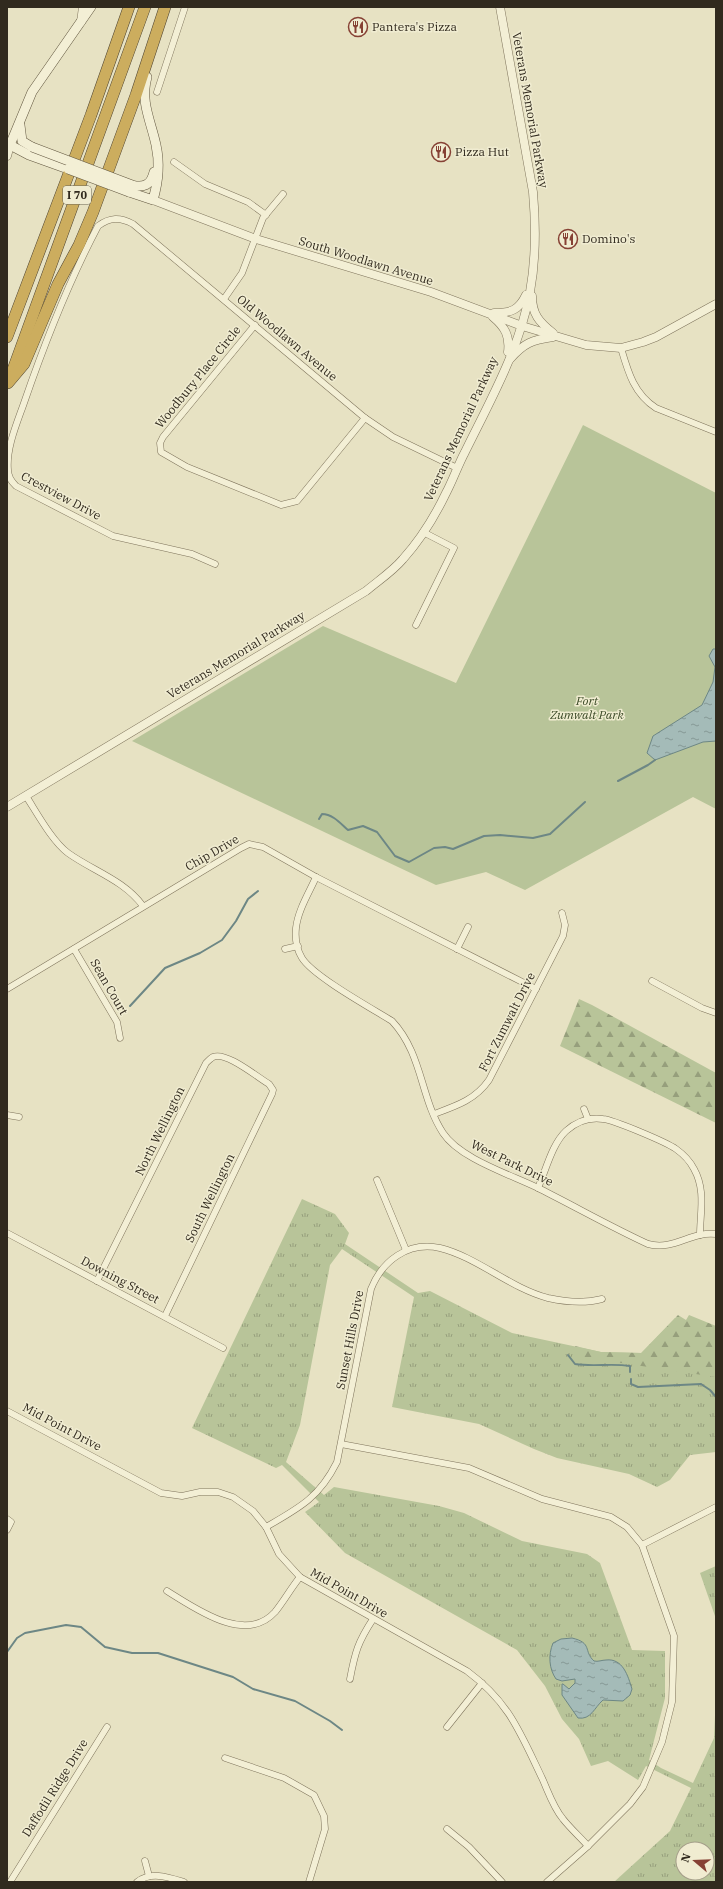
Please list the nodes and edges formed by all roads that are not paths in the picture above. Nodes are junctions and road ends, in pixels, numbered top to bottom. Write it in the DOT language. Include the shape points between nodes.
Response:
graph roads {
  1 [pos="83,7"];
  2 [pos="91,7"];
  3 [pos="123,7"];
  4 [pos="129,7"];
  5 [pos="145,7"];
  6 [pos="165,7"];
  7 [pos="170,7"];
  8 [pos="185,7"];
  9 [pos="500,7"];
  10 [pos="81,22"];
  11 [pos="118,40"];
  12 [pos="157,92"];
  13 [pos="21,119"];
  14 [pos="9,144"];
  15 [pos="31,151"];
  16 [pos="7,156"];
  17 [pos="158,157"];
  18 [pos="174,162"];
  19 [pos="131,188"];
  20 [pos="283,194"];
  21 [pos="153,200"];
  22 [pos="266,215"];
  23 [pos="110,219"];
  24 [pos="256,239"];
  25 [pos="532,280"];
  26 [pos="224,299"];
  27 [pos="716,304"];
  28 [pos="488,313"];
  29 [pos="255,325"];
  30 [pos="522,326"];
  31 [pos="7,337"];
  32 [pos="558,337"];
  33 [pos="621,348"];
  34 [pos="507,363"];
  35 [pos="8,385"];
  36 [pos="365,418"];
  37 [pos="716,432"];
  38 [pos="457,468"];
  39 [pos="423,532"];
  40 [pos="215,564"];
  41 [pos="416,625"];
  42 [pos="26,796"];
  43 [pos="7,807"];
  44 [pos="316,877"];
  45 [pos="143,906"];
  46 [pos="562,913"];
  47 [pos="468,927"];
  48 [pos="298,946"];
  49 [pos="74,949"];
  50 [pos="285,949"];
  51 [pos="457,949"];
  52 [pos="652,981"];
  53 [pos="7,989"];
  54 [pos="536,989"];
  55 [pos="716,1013"];
  56 [pos="120,1038"];
  57 [pos="273,1090"];
  58 [pos="584,1109"];
  59 [pos="434,1114"];
  60 [pos="7,1115"];
  61 [pos="19,1117"];
  62 [pos="588,1119"];
  63 [pos="377,1180"];
  64 [pos="538,1188"];
  65 [pos="7,1233"];
  66 [pos="716,1234"];
  67 [pos="700,1235"];
  68 [pos="406,1250"];
  69 [pos="97,1280"];
  70 [pos="602,1300"];
  71 [pos="166,1316"];
  72 [pos="223,1348"];
  73 [pos="7,1411"];
  74 [pos="341,1444"];
  75 [pos="716,1507"];
  76 [pos="7,1519"];
  77 [pos="266,1527"];
  78 [pos="7,1530"];
  79 [pos="642,1545"];
  80 [pos="300,1576"];
  81 [pos="167,1591"];
  82 [pos="372,1619"];
  83 [pos="350,1679"];
  84 [pos="482,1682"];
  85 [pos="107,1727"];
  86 [pos="447,1727"];
  87 [pos="225,1758"];
  88 [pos="447,1829"];
  89 [pos="588,1846"];
  90 [pos="145,1860"];
  91 [pos="7,1870"];
  92 [pos="14,1874"];
  93 [pos="149,1876"];
  94 [pos="10,1882"];
  95 [pos="136,1882"];
  96 [pos="184,1882"];
  97 [pos="309,1882"];
  98 [pos="502,1882"];
  99 [pos="547,1882"];
  1 -- 10 [label="street"];
  2 -- 10 [label="main road"];
  3 -- 11 [label="highway"];
  4 -- 11 [label="highway, I 70"];
  5 -- 35 [label="highway, I 70"];
  6 -- 35 [label="highway" via="93,212 58,284 24,364"];
  7 -- 17 [label="main road" via="146,78 144,92 146,114"];
  8 -- 12 [label="street"];
  9 -- 25 [label="street, Veterans Memorial Parkway" via="533,192 536,222"];
  10 -- 13 [label="main road" via="32,92"];
  11 -- 31 [label="highway, I 70"];
  13 -- 14 [label="main road"];
  13 -- 15 [label="main road" via="21,137"];
  14 -- 15 [label="main road, South Woodlawn Avenue"];
  14 -- 16 [label="street"];
  15 -- 19 [label="main road, South Woodlawn Avenue, bridge"];
  17 -- 19 [label="main road" via="150,181 145,186"];
  17 -- 21 [label="main road"];
  18 -- 22 [label="street" via="205,184 248,202"];
  19 -- 21 [label="main road, South Woodlawn Avenue"];
  20 -- 22 [label="street"];
  21 -- 24 [label="street, South Woodlawn Avenue"];
  22 -- 24 [label="street"];
  23 -- 26 [label="street, Old Woodlawn Avenue" via="133,224"];
  23 -- 40 [label="street, Crestview Drive" via="98,226 61,302 17,422 8,459 10,480 16,486 113,536 192,554"];
  24 -- 26 [label="street" via="242,273"];
  24 -- 28 [label="street, South Woodlawn Avenue" via="431,292"];
  25 -- 28 [label="street" via="522,304 516,309 506,313"];
  25 -- 30 [label="street, Veterans Memorial Parkway"];
  25 -- 32 [label="street" via="532,305 535,317"];
  26 -- 29 [label="street, Old Woodlawn Avenue"];
  27 -- 33 [label="street, South Woodlawn Avenue" via="656,337"];
  28 -- 30 [label="street, South Woodlawn Avenue"];
  28 -- 34 [label="street" via="508,335"];
  29 -- 36 [label="street, Old Woodlawn Avenue"];
  29 -- 36 [label="street, Woodbury Place Circle" via="163,437 160,443 161,452 187,467 281,505 287,505 297,501"];
  30 -- 32 [label="street, South Woodlawn Avenue"];
  30 -- 34 [label="street, Veterans Memorial Parkway"];
  32 -- 33 [label="street, South Woodlawn Avenue" via="586,345"];
  32 -- 34 [label="street" via="534,340 525,344"];
  33 -- 37 [label="street" via="633,383 641,397 656,408"];
  34 -- 38 [label="street, Veterans Memorial Parkway"];
  36 -- 38 [label="street, Old Woodlawn Avenue" via="393,437"];
  38 -- 39 [label="street, Veterans Memorial Parkway" via="447,492"];
  39 -- 41 [label="street" via="454,548"];
  39 -- 42 [label="street, Veterans Memorial Parkway" via="403,560 366,591"];
  42 -- 43 [label="street, Veterans Memorial Parkway"];
  42 -- 45 [label="street" via="67,852 128,889"];
  44 -- 45 [label="street, Chip Drive" via="280,855 249,844"];
  44 -- 48 [label="street, West Park Drive" via="298,916"];
  44 -- 51 [label="street, Chip Drive"];
  45 -- 49 [label="street, Chip Drive"];
  46 -- 54 [label="street, Fort Zumwalt Drive" via="565,925 563,936"];
  47 -- 51 [label="street"];
  48 -- 50 [label="street"];
  48 -- 59 [label="street, West Park Drive" via="302,958 314,971 392,1021 402,1031 410,1044"];
  49 -- 53 [label="street, Chip Drive"];
  49 -- 56 [label="street, Sean Court" via="117,1022"];
  51 -- 54 [label="street, Chip Drive"];
  52 -- 55 [label="street"];
  54 -- 59 [label="street, Fort Zumwalt Drive" via="486,1085 466,1102"];
  57 -- 69 [label="street, North Wellington" via="269,1084 230,1059 213,1056 206,1063"];
  57 -- 71 [label="street, South Wellington"];
  58 -- 62 [label="street"];
  59 -- 64 [label="street, West Park Drive" via="444,1135 458,1149"];
  60 -- 61 [label="street"];
  62 -- 64 [label="street" via="573,1126 563,1135"];
  62 -- 67 [label="street" via="602,1118 613,1121 675,1148 684,1155 695,1170 701,1186"];
  63 -- 68 [label="street"];
  64 -- 67 [label="street, West Park Drive" via="648,1244 671,1245"];
  65 -- 69 [label="street, Downing Street"];
  66 -- 67 [label="street, West Park Drive"];
  68 -- 70 [label="street, Sunset Hills Drive" via="416,1247 439,1248 547,1297 582,1303"];
  68 -- 74 [label="street, Sunset Hills Drive" via="389,1260 378,1273 371,1289"];
  69 -- 71 [label="street, Downing Street"];
  71 -- 72 [label="street, Downing Street"];
  73 -- 77 [label="street, Mid Point Drive" via="161,1493 182,1496 218,1492 233,1497 253,1511"];
  74 -- 77 [label="street, Sunset Hills Drive" via="337,1462 317,1493 300,1508"];
  74 -- 79 [label="street" via="469,1468 542,1499 611,1517 627,1527"];
  75 -- 79 [label="street"];
  76 -- 78 [label="street" via="11,1522"];
  77 -- 80 [label="street, Mid Point Drive" via="279,1554"];
  79 -- 89 [label="street" via="674,1636 674,1677 670,1716 643,1787 630,1804"];
  80 -- 81 [label="street" via="274,1613 260,1622 245,1626 224,1622"];
  80 -- 82 [label="street, Mid Point Drive"];
  82 -- 83 [label="street" via="360,1638"];
  82 -- 84 [label="street, Mid Point Drive" via="467,1671"];
  84 -- 86 [label="street"];
  84 -- 89 [label="street, Mid Point Drive" via="510,1714 562,1819"];
  85 -- 92 [label="street, Daffodil Ridge Drive"];
  87 -- 97 [label="street" via="284,1778 314,1795 324,1816 325,1829"];
  88 -- 98 [label="street" via="469,1847"];
  89 -- 99 [label="street"];
  90 -- 93 [label="street"];
  91 -- 92 [label="street"];
  92 -- 94 [label="street, Daffodil Ridge Drive"];
  93 -- 95 [label="street"];
  93 -- 96 [label="street" via="165,1876"];
}
